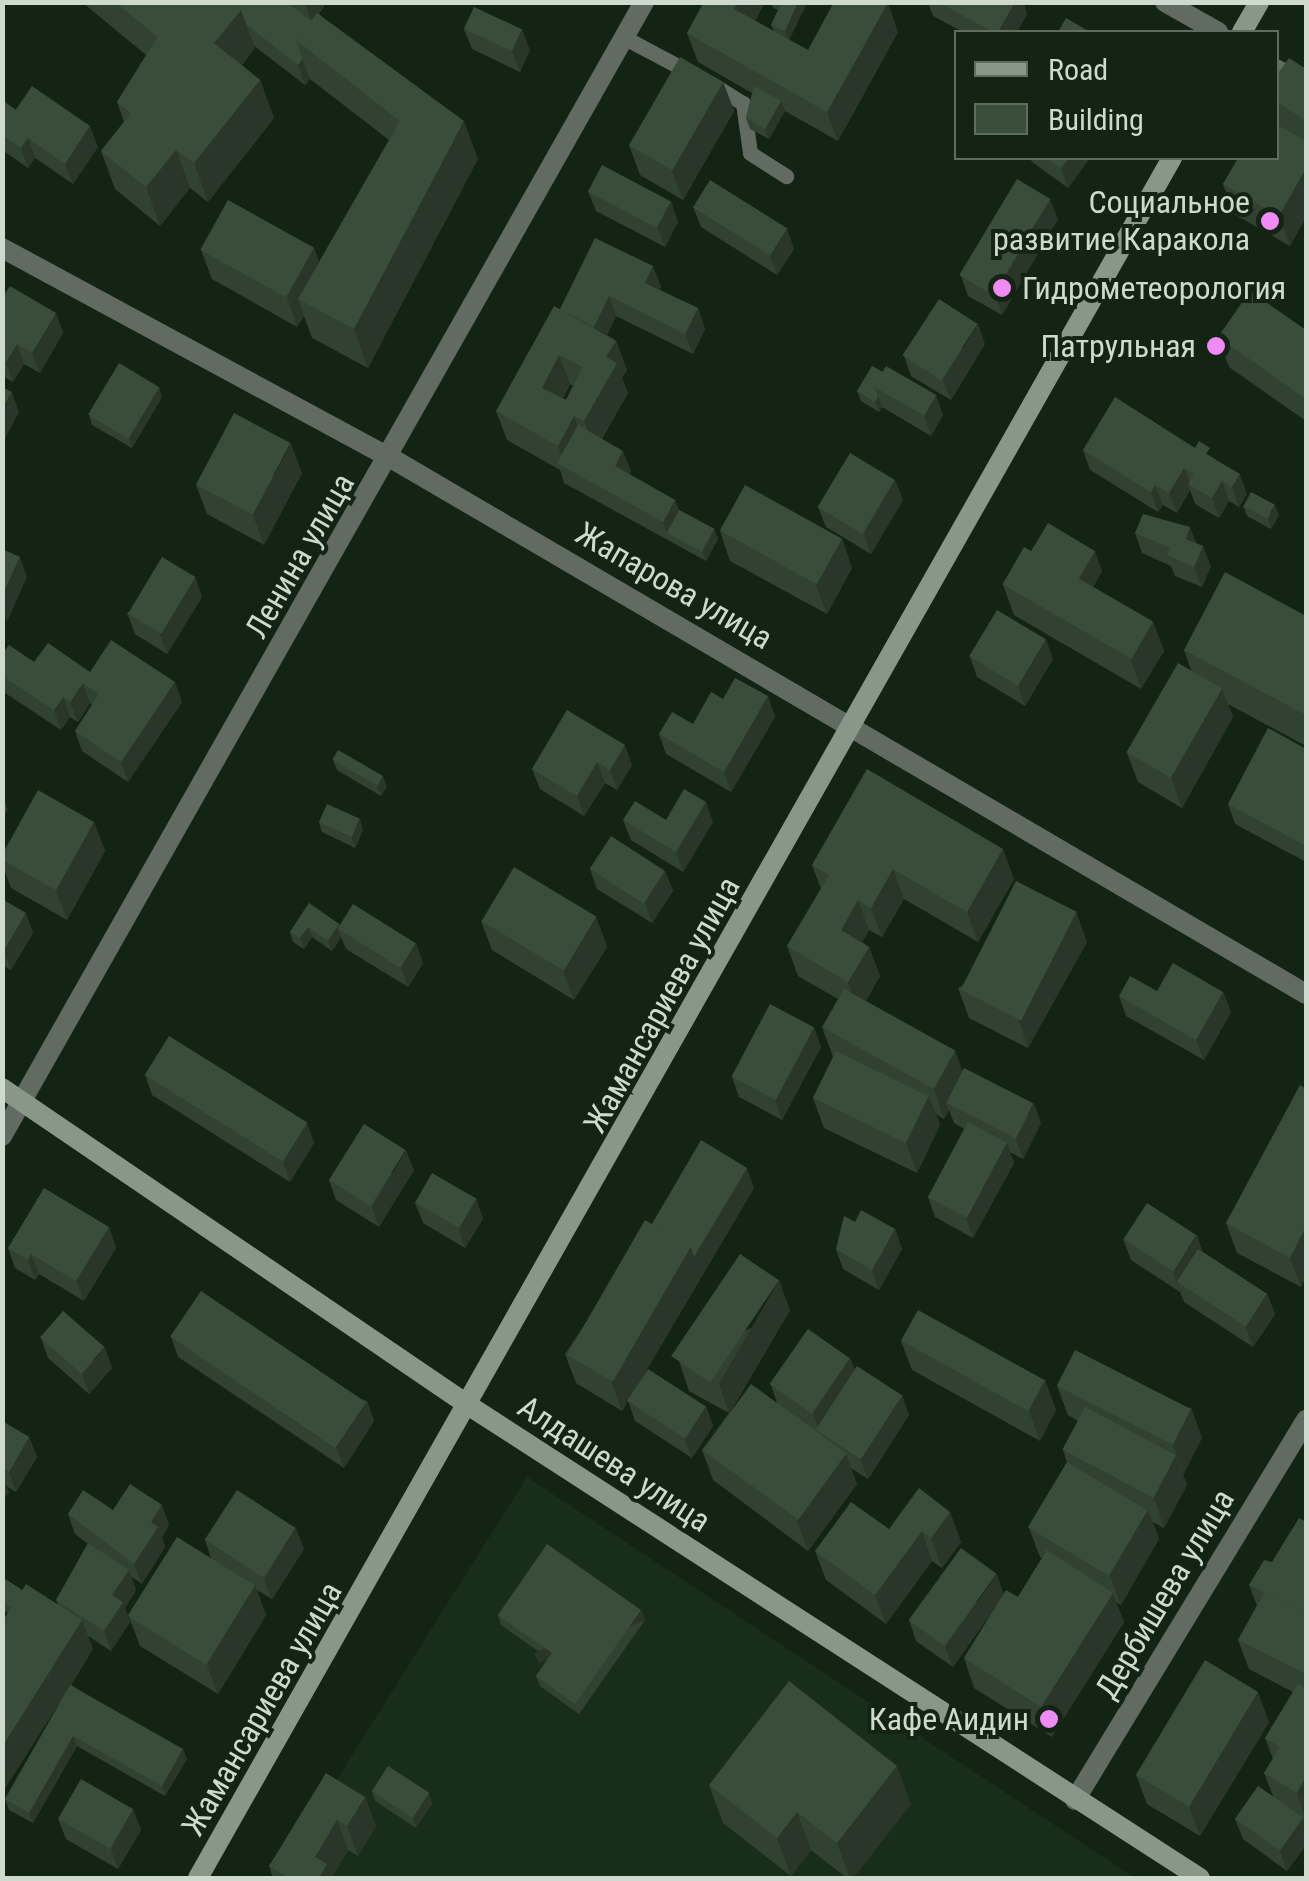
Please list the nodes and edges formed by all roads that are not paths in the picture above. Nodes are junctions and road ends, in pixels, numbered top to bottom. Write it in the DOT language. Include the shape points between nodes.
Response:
graph roads {
  1 [pos="644,2"];
  2 [pos="1165,2"];
  3 [pos="1259,2"];
  4 [pos="1214,30"];
  5 [pos="1243,30"];
  6 [pos="625,38"];
  7 [pos="1279,68"];
  8 [pos="1306,82"];
  9 [pos="1171,160"];
  10 [pos="786,176"];
  11 [pos="2,248"];
  12 [pos="391,458"];
  13 [pos="854,724"];
  14 [pos="1306,994"];
  15 [pos="2,1088"];
  16 [pos="22,1102"];
  17 [pos="2,1136"];
  18 [pos="470,1407"];
  19 [pos="1306,1420"];
  20 [pos="1075,1800"];
  21 [pos="198,1878"];
  22 [pos="1200,1878"];
  1 -- 6 [label="street, Ленина улица"];
  2 -- 4 [label="street"];
  3 -- 5 [label="main road"];
  6 -- 10 [label="lane" via="738,98 750,153"];
  6 -- 12 [label="street, Ленина улица"];
  7 -- 8 [label="lane"];
  9 -- 13 [label="main road, Жамансариева улица"];
  11 -- 12 [label="street, Жапарова улица"];
  12 -- 13 [label="street, Жапарова улица"];
  12 -- 16 [label="street, Ленина улица"];
  13 -- 14 [label="street, Жапарова улица"];
  13 -- 18 [label="main road, Жамансариева улица"];
  15 -- 16 [label="main road, Алдашева улица"];
  16 -- 17 [label="street, Ленина улица"];
  16 -- 18 [label="main road, Алдашева улица"];
  18 -- 20 [label="main road, Алдашева улица"];
  18 -- 21 [label="main road, Жамансариева улица"];
  19 -- 20 [label="street, Дербишева улица"];
  20 -- 22 [label="main road, Алдашева улица"];
}
